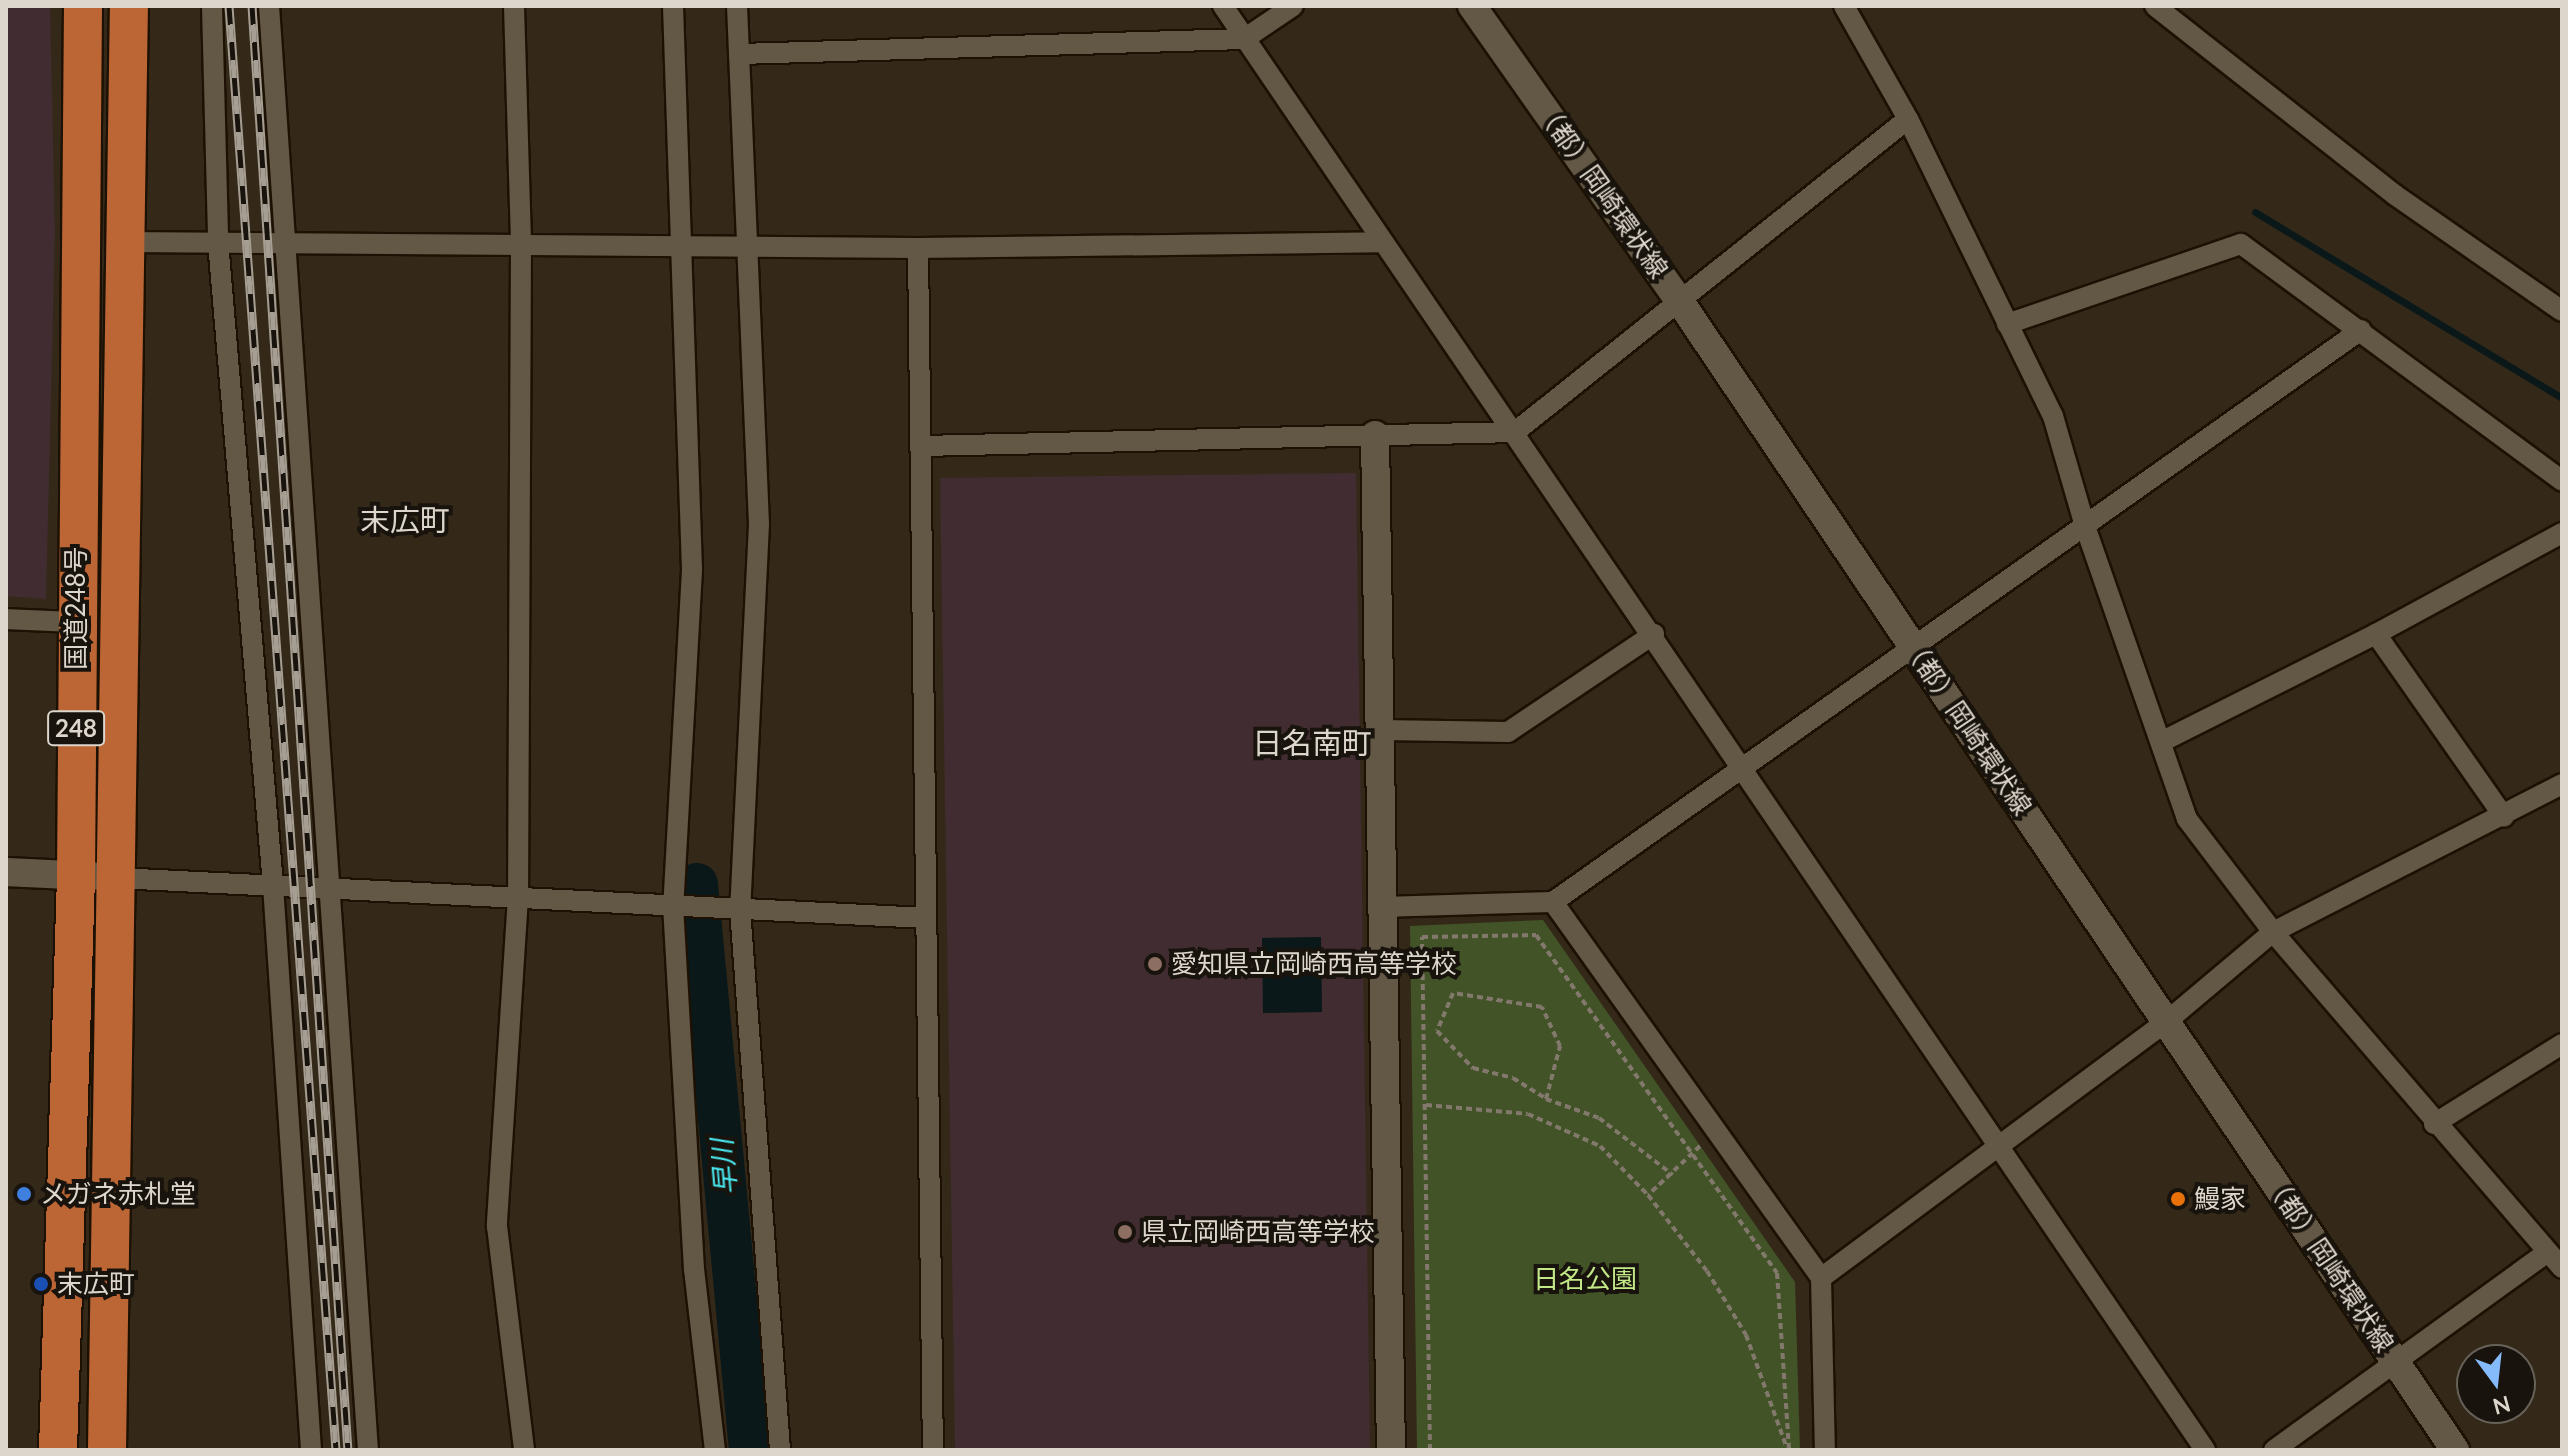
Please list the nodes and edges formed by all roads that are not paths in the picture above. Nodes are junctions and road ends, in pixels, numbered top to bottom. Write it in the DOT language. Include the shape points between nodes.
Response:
graph roads {
  1 [pos="83,6"];
  2 [pos="129,6"];
  3 [pos="212,6"];
  4 [pos="269,6"];
  5 [pos="514,6"];
  6 [pos="673,6"];
  7 [pos="737,6"];
  8 [pos="1223,6"];
  9 [pos="1293,6"];
  10 [pos="1472,6"];
  11 [pos="1844,6"];
  12 [pos="2155,6"];
  13 [pos="1244,39"];
  14 [pos="739,54"];
  15 [pos="1908,119"];
  16 [pos="123,242"];
  17 [pos="218,242"];
  18 [pos="1383,242"];
  19 [pos="283,243"];
  20 [pos="521,244"];
  21 [pos="682,245"];
  22 [pos="746,245"];
  23 [pos="918,248"];
  24 [pos="1681,303"];
  25 [pos="2562,311"];
  26 [pos="2007,324"];
  27 [pos="2361,330"];
  28 [pos="1515,432"];
  29 [pos="1375,435"];
  30 [pos="922,446"];
  31 [pos="2562,481"];
  32 [pos="2085,526"];
  33 [pos="2562,533"];
  34 [pos="6,619"];
  35 [pos="76,622"];
  36 [pos="1654,634"];
  37 [pos="2376,634"];
  38 [pos="1914,647"];
  39 [pos="1379,730"];
  40 [pos="2163,741"];
  41 [pos="1744,767"];
  42 [pos="2562,784"];
  43 [pos="2504,817"];
  44 [pos="6,872"];
  45 [pos="76,876"];
  46 [pos="117,878"];
  47 [pos="273,885"];
  48 [pos="332,888"];
  49 [pos="518,897"];
  50 [pos="1553,902"];
  51 [pos="673,905"];
  52 [pos="1382,907"];
  53 [pos="740,909"];
  54 [pos="926,918"];
  55 [pos="2273,932"];
  56 [pos="2166,1022"];
  57 [pos="2562,1044"];
  58 [pos="2434,1124"];
  59 [pos="1999,1146"];
  60 [pos="2555,1260"];
  61 [pos="1821,1278"];
  62 [pos="2396,1362"];
  63 [pos="58,1450"];
  64 [pos="107,1450"];
  65 [pos="311,1450"];
  66 [pos="368,1450"];
  67 [pos="524,1450"];
  68 [pos="715,1450"];
  69 [pos="780,1450"];
  70 [pos="933,1450"];
  71 [pos="1391,1450"];
  72 [pos="1825,1450"];
  73 [pos="2205,1450"];
  74 [pos="2274,1450"];
  75 [pos="2455,1450"];
  1 -- 35 [label="highway, 国道248号 / 248"];
  2 -- 16 [label="highway, 国道248号 / 248"];
  3 -- 17 [label="street"];
  4 -- 19 [label="street"];
  5 -- 20 [label="street"];
  6 -- 21 [label="street"];
  7 -- 14 [label="street"];
  8 -- 13 [label="street"];
  9 -- 13 [label="street"];
  10 -- 24 [label="street, （都）岡崎環状線"];
  11 -- 15 [label="street"];
  12 -- 25 [label="street" via="2395,195"];
  13 -- 14 [label="street"];
  13 -- 18 [label="street"];
  14 -- 22 [label="street"];
  15 -- 24 [label="street"];
  15 -- 26 [label="street"];
  16 -- 17 [label="street"];
  16 -- 46 [label="highway, 国道248号 / 248"];
  17 -- 19 [label="street"];
  17 -- 47 [label="street"];
  18 -- 23 [label="street"];
  18 -- 28 [label="street"];
  19 -- 20 [label="street"];
  19 -- 48 [label="street"];
  20 -- 21 [label="street"];
  20 -- 49 [label="street"];
  21 -- 22 [label="street"];
  21 -- 51 [label="street" via="692,570"];
  22 -- 23 [label="street"];
  22 -- 53 [label="street" via="759,524"];
  23 -- 30 [label="street"];
  24 -- 28 [label="street"];
  24 -- 38 [label="street, （都）岡崎環状線"];
  26 -- 27 [label="street" via="2241,244"];
  26 -- 32 [label="street" via="2053,416"];
  27 -- 31 [label="street"];
  27 -- 32 [label="street"];
  28 -- 29 [label="street"];
  28 -- 36 [label="street"];
  29 -- 30 [label="street"];
  29 -- 39 [label="street"];
  30 -- 54 [label="street"];
  32 -- 38 [label="street"];
  32 -- 40 [label="street"];
  33 -- 37 [label="street"];
  34 -- 35 [label="street"];
  35 -- 45 [label="highway, 国道248号 / 248"];
  36 -- 39 [label="street" via="1508,732"];
  36 -- 41 [label="street"];
  37 -- 40 [label="street"];
  37 -- 43 [label="street"];
  38 -- 41 [label="street"];
  38 -- 56 [label="street, （都）岡崎環状線"];
  39 -- 52 [label="street"];
  40 -- 55 [label="street" via="2187,819"];
  41 -- 50 [label="street"];
  41 -- 59 [label="street"];
  42 -- 43 [label="street"];
  43 -- 55 [label="street"];
  44 -- 45 [label="street"];
  45 -- 46 [label="street"];
  45 -- 63 [label="highway, 国道248号 / 248"];
  46 -- 47 [label="street"];
  46 -- 64 [label="highway, 国道248号 / 248"];
  47 -- 48 [label="street"];
  47 -- 65 [label="street"];
  48 -- 49 [label="street"];
  48 -- 66 [label="street"];
  49 -- 51 [label="street"];
  49 -- 67 [label="street" via="497,1226"];
  50 -- 52 [label="street"];
  50 -- 61 [label="street"];
  51 -- 53 [label="street"];
  51 -- 68 [label="street" via="694,1269"];
  52 -- 71 [label="street"];
  53 -- 54 [label="street"];
  53 -- 69 [label="street"];
  54 -- 70 [label="street"];
  55 -- 56 [label="street"];
  55 -- 58 [label="street"];
  56 -- 59 [label="street"];
  56 -- 62 [label="street, （都）岡崎環状線"];
  57 -- 58 [label="street"];
  58 -- 60 [label="street"];
  59 -- 61 [label="street"];
  59 -- 73 [label="street"];
  60 -- 62 [label="street"];
  61 -- 72 [label="street"];
  62 -- 74 [label="street"];
  62 -- 75 [label="street, （都）岡崎環状線"];
}
